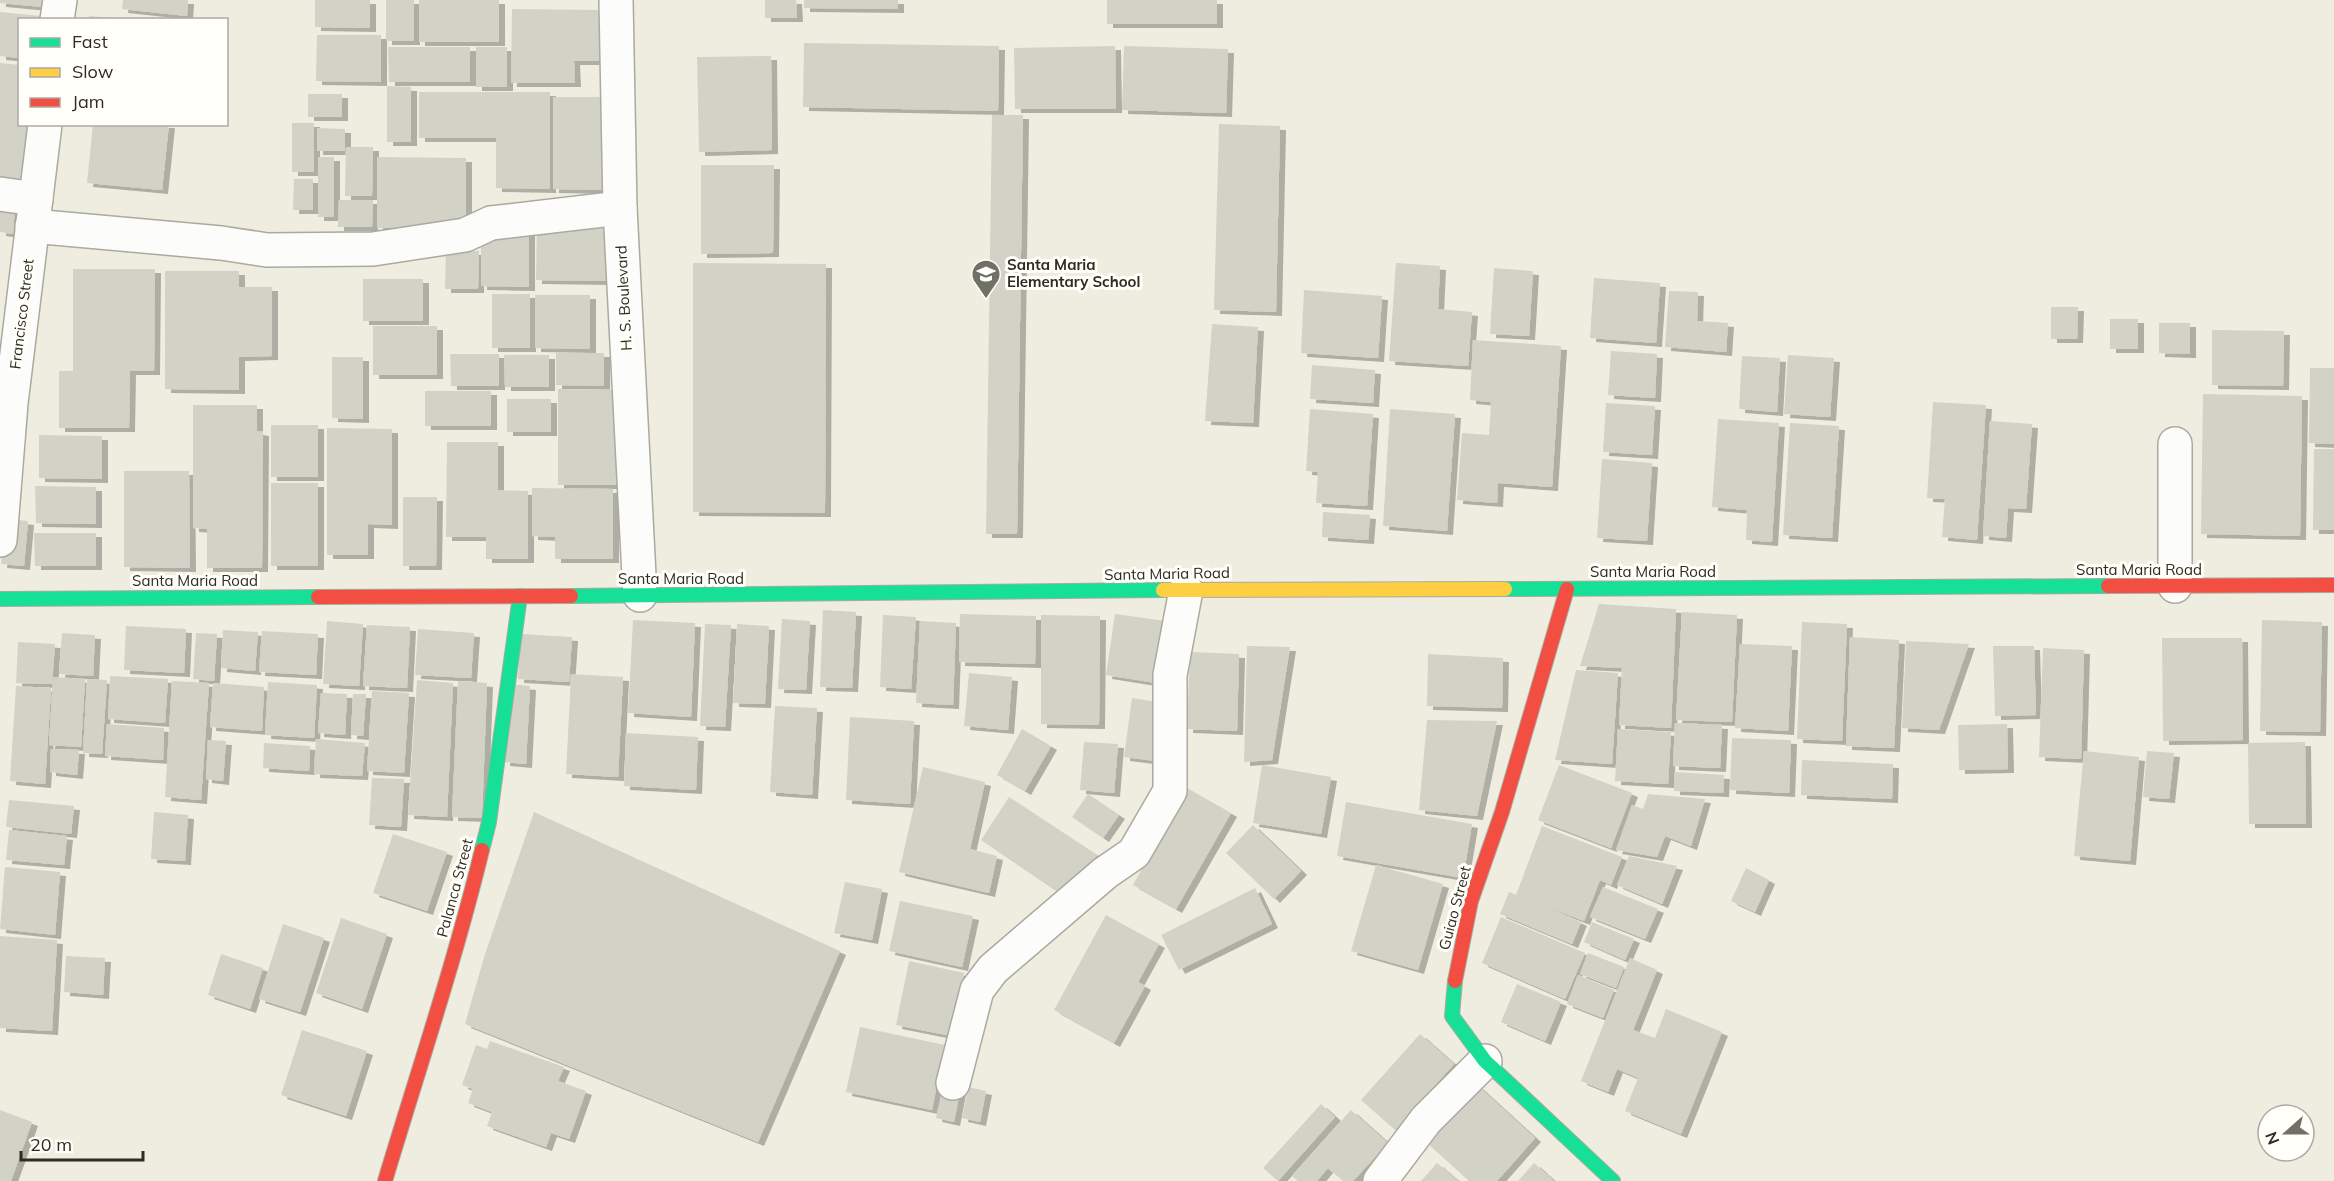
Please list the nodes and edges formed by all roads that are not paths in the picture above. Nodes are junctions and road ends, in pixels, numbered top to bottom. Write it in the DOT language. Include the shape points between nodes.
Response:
graph roads {
  1 [pos="60,0"];
  2 [pos="616,0"];
  3 [pos="57,18"];
  4 [pos="45,126"];
  5 [pos="0,194"];
  6 [pos="620,208"];
  7 [pos="34,213"];
  8 [pos="2175,444"];
  9 [pos="0,540"];
  10 [pos="2334,585"];
  11 [pos="2175,586"];
  12 [pos="1567,589"];
  13 [pos="1186,590"];
  14 [pos="520,596"];
  15 [pos="640,596"];
  16 [pos="0,599"];
  17 [pos="1485,1060"];
  18 [pos="953,1083"];
  19 [pos="385,1181"];
  20 [pos="1380,1181"];
  21 [pos="1613,1181"];
  1 -- 3 [label="street"];
  2 -- 6 [label="street, H. S. Boulevard"];
  4 -- 7 [label="street, Francisco Street"];
  5 -- 7 [label="street"];
  6 -- 7 [label="street" via="491,223 465,236 373,249 267,250"];
  6 -- 15 [label="street, H. S. Boulevard"];
  7 -- 9 [label="street, Francisco Street" via="11,403"];
  8 -- 11 [label="street"];
  10 -- 11 [label="main road, Santa Maria Road"];
  11 -- 12 [label="main road, Santa Maria Road"];
  12 -- 13 [label="main road, Santa Maria Road"];
  12 -- 17 [label="main road, Guiao Street" via="1502,812 1471,901 1456,968 1452,1016"];
  13 -- 15 [label="main road, Santa Maria Road"];
  13 -- 18 [label="street" via="1170,675 1170,791 1134,853 993,969 977,990"];
  14 -- 15 [label="main road, Santa Maria Road"];
  14 -- 16 [label="main road, Santa Maria Road"];
  14 -- 19 [label="main road, Palanca Street" via="489,822 463,928"];
  17 -- 20 [label="street" via="1426,1120"];
  17 -- 21 [label="main road, Guiao Street"];
}
